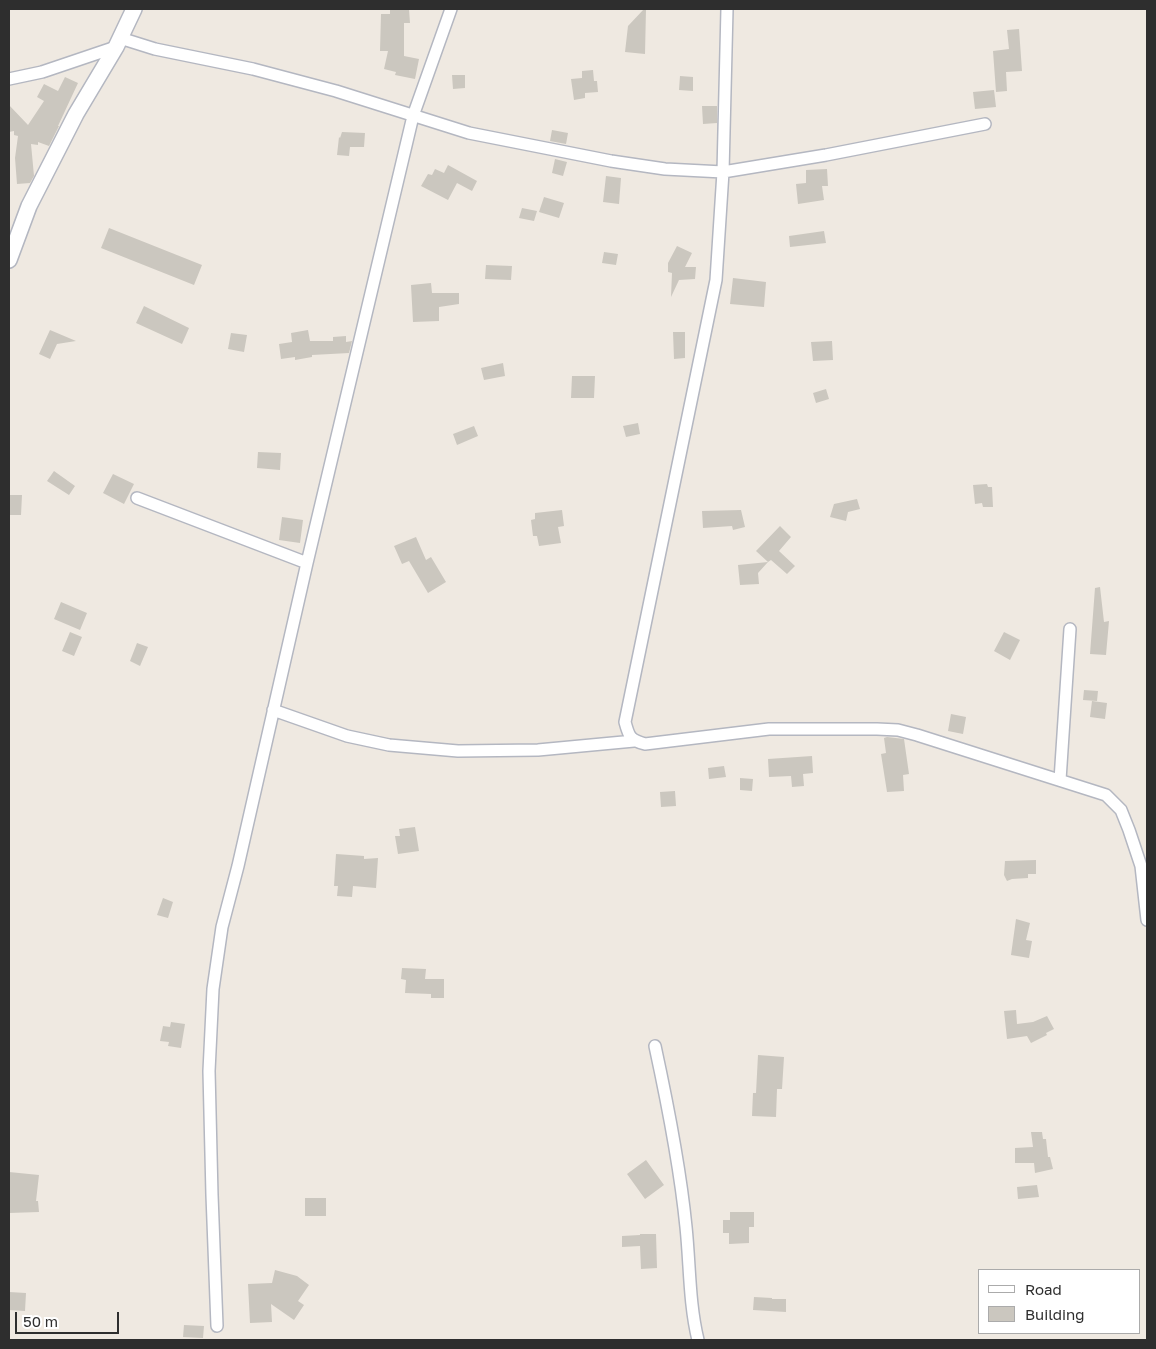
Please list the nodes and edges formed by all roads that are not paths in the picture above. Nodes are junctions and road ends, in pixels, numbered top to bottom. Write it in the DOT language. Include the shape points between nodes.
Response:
graph roads {
  1 [pos="134,9"];
  2 [pos="451,9"];
  3 [pos="727,9"];
  4 [pos="118,43"];
  5 [pos="9,79"];
  6 [pos="413,116"];
  7 [pos="985,124"];
  8 [pos="723,172"];
  9 [pos="9,260"];
  10 [pos="137,498"];
  11 [pos="307,563"];
  12 [pos="1070,629"];
  13 [pos="273,710"];
  14 [pos="634,741"];
  15 [pos="1060,780"];
  16 [pos="1147,920"];
  17 [pos="655,1046"];
  18 [pos="218,1326"];
  19 [pos="698,1340"];
  1 -- 4 [label="street"];
  2 -- 6 [label="street"];
  3 -- 8 [label="street"];
  4 -- 5 [label="street" via="42,72"];
  4 -- 6 [label="street" via="253,69"];
  4 -- 9 [label="street" via="76,114 29,206"];
  6 -- 8 [label="street" via="469,133 611,161 665,169"];
  6 -- 11 [label="street"];
  7 -- 8 [label="street"];
  8 -- 14 [label="street" via="716,280 625,722"];
  10 -- 11 [label="street"];
  11 -- 13 [label="street"];
  12 -- 15 [label="street"];
  13 -- 14 [label="street" via="347,736 389,745 458,751 538,750"];
  13 -- 18 [label="street" via="222,927 213,990 209,1080"];
  14 -- 15 [label="street" via="645,744 769,729 898,730"];
  15 -- 16 [label="street" via="1106,795 1121,810 1141,866"];
  17 -- 19 [label="street" via="678,1172"];
}
